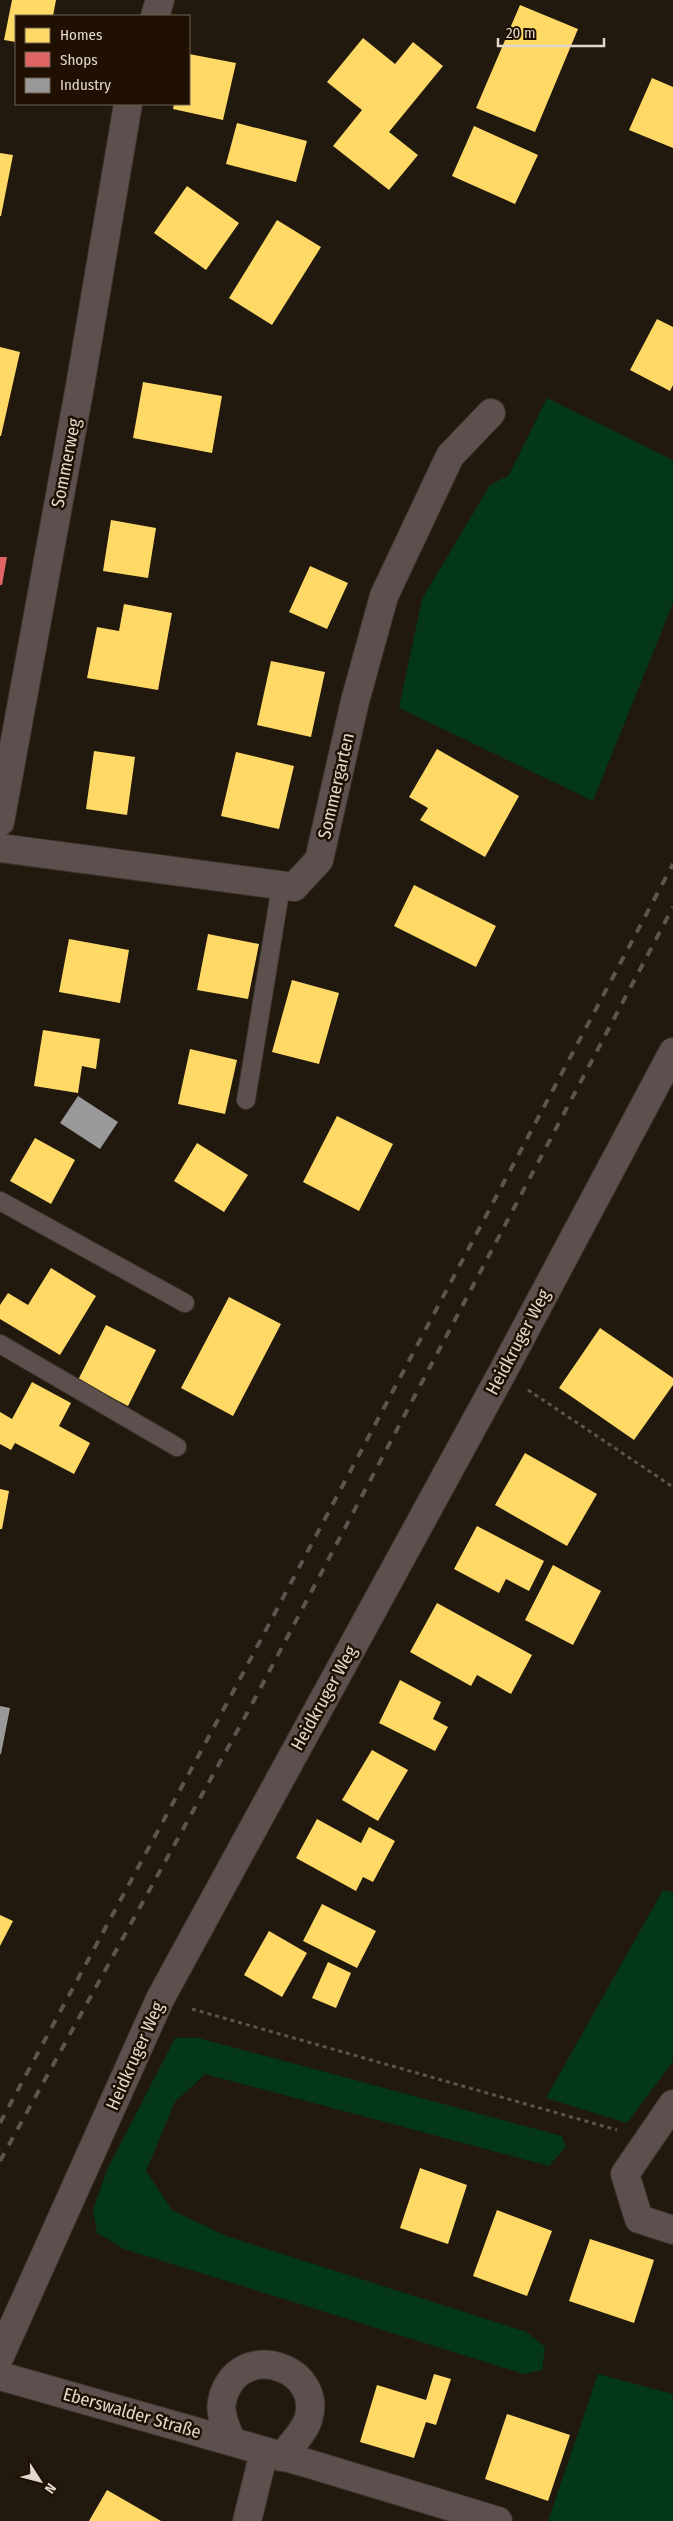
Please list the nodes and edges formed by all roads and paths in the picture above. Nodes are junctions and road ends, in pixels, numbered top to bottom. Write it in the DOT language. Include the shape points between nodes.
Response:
graph roads {
  1 [pos="160,0"];
  2 [pos="155,15"];
  3 [pos="128,105"];
  4 [pos="491,413"];
  5 [pos="0,822"];
  6 [pos="0,848"];
  7 [pos="281,886"];
  8 [pos="673,1052"];
  9 [pos="246,1100"];
  10 [pos="0,1201"];
  11 [pos="185,1303"];
  12 [pos="0,1344"];
  13 [pos="502,1373"];
  14 [pos="176,1447"];
  15 [pos="673,1487"];
  16 [pos="160,1999"];
  17 [pos="673,2104"];
  18 [pos="648,2139"];
  19 [pos="673,2230"];
  20 [pos="0,2356"];
  21 [pos="0,2376"];
  22 [pos="232,2442"];
  23 [pos="272,2454"];
  24 [pos="247,2521"];
  25 [pos="498,2521"];
  1 -- 2 [label="street"];
  3 -- 5 [label="street, Sommerweg" via="82,377"];
  4 -- 7 [label="street, Sommergarten" via="450,456 384,596 355,701 319,860 294,887"];
  6 -- 7 [label="street, Sommergarten"];
  7 -- 9 [label="lane"];
  8 -- 13 [label="street, Heidkruger Weg"];
  10 -- 11 [label="lane"];
  12 -- 14 [label="lane"];
  13 -- 15 [label="path"];
  13 -- 16 [label="street, Heidkruger Weg"];
  16 -- 18 [label="path"];
  16 -- 20 [label="street, Heidkruger Weg"];
  17 -- 18 [label="street"];
  18 -- 19 [label="street" via="625,2174 639,2219"];
  21 -- 22 [label="street, Eberswalder Straße"];
  22 -- 23 [label="street, Eberswalder Straße"];
  22 -- 23 [label="street" via="221,2411 223,2395 231,2380 243,2369 258,2364 274,2364 298,2377 310,2404 302,2432"];
  23 -- 24 [label="street"];
  23 -- 25 [label="street, Eberswalder Straße"];
}
